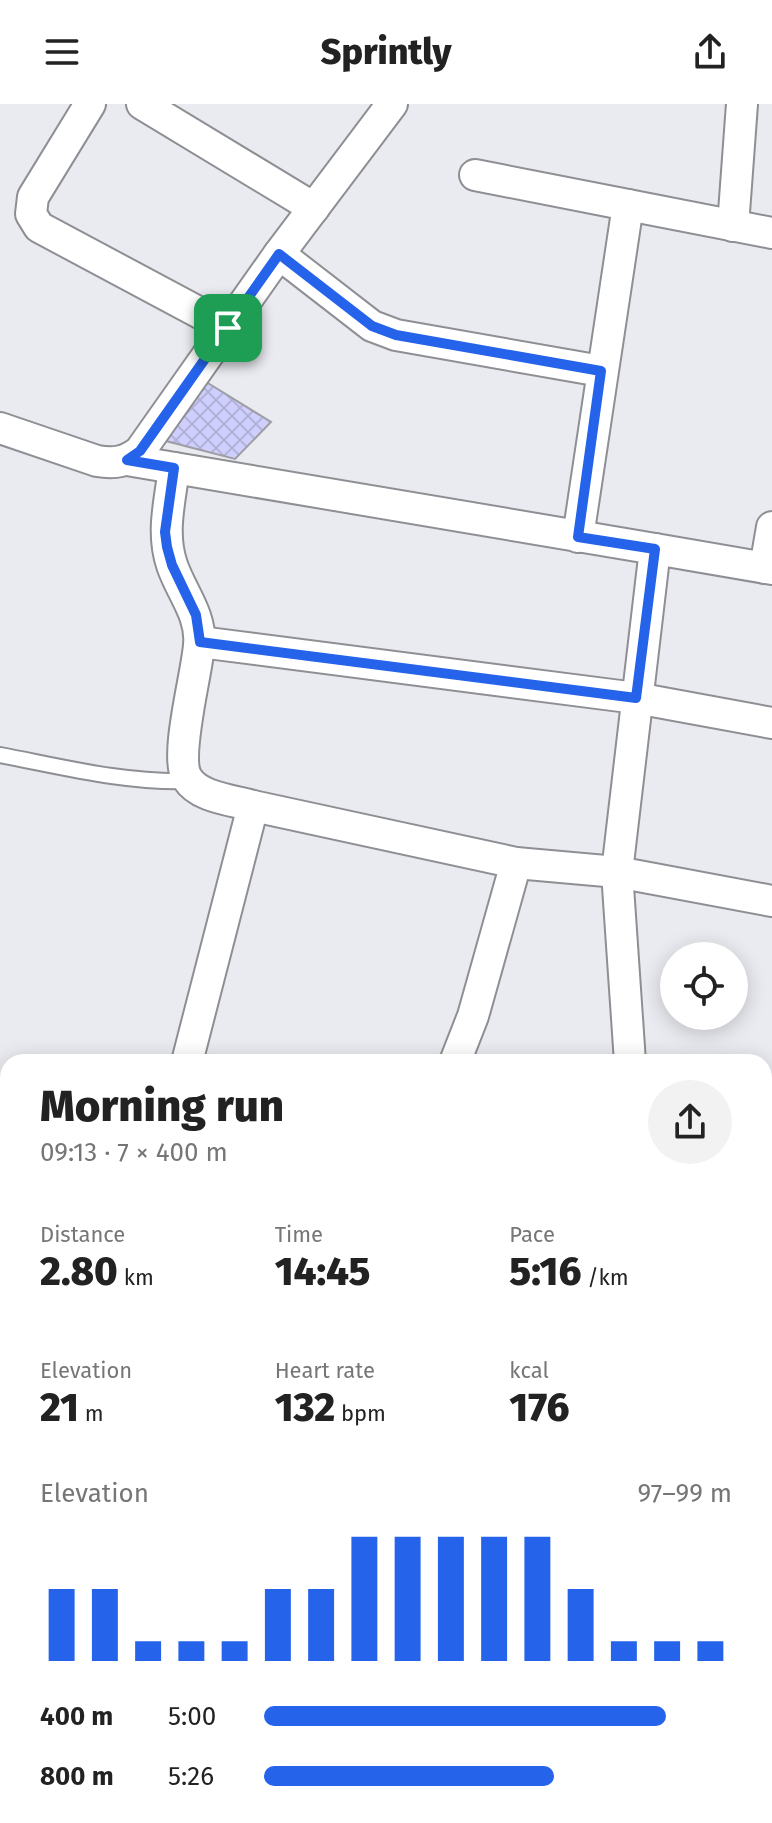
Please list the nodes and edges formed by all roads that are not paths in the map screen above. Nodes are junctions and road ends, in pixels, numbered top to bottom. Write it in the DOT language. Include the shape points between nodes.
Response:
graph roads {
  1 [pos="90,104"];
  2 [pos="142,104"];
  3 [pos="392,104"];
  4 [pos="742,104"];
  5 [pos="475,175"];
  6 [pos="628,205"];
  7 [pos="314,208"];
  8 [pos="733,226"];
  9 [pos="772,233"];
  10 [pos="279,254"];
  11 [pos="228,328"];
  12 [pos="601,371"];
  13 [pos="0,428"];
  14 [pos="127,460"];
  15 [pos="174,468"];
  16 [pos="772,527"];
  17 [pos="578,537"];
  18 [pos="655,549"];
  19 [pos="768,569"];
  20 [pos="200,642"];
  21 [pos="636,698"];
  22 [pos="772,723"];
  23 [pos="0,755"];
  24 [pos="189,781"];
  25 [pos="253,806"];
  26 [pos="516,863"];
  27 [pos="617,872"];
  28 [pos="772,901"];
  29 [pos="473,1016"];
  30 [pos="189,1054"];
  31 [pos="458,1054"];
  32 [pos="477,1054"];
  33 [pos="629,1054"];
  1 -- 11 [label="street" via="33,197 31,214 39,227"];
  2 -- 7 [label="street"];
  3 -- 7 [label="street"];
  4 -- 8 [label="street"];
  5 -- 6 [label="street"];
  6 -- 8 [label="street"];
  6 -- 12 [label="street"];
  7 -- 10 [label="street"];
  8 -- 9 [label="street"];
  10 -- 11 [label="street"];
  10 -- 12 [label="street" via="372,326 396,335"];
  11 -- 14 [label="street" via="140,451"];
  12 -- 17 [label="street"];
  13 -- 14 [label="street" via="97,461"];
  14 -- 15 [label="street"];
  15 -- 17 [label="street"];
  15 -- 20 [label="street" via="167,547 196,615"];
  16 -- 19 [label="street"];
  17 -- 18 [label="street"];
  18 -- 19 [label="street"];
  18 -- 21 [label="street"];
  20 -- 21 [label="street"];
  20 -- 24 [label="street" via="183,747"];
  21 -- 22 [label="street"];
  21 -- 27 [label="street"];
  23 -- 24 [label="lane" via="124,779"];
  24 -- 25 [label="street" via="202,792"];
  25 -- 26 [label="street"];
  25 -- 30 [label="street"];
  26 -- 27 [label="street"];
  26 -- 29 [label="street"];
  27 -- 28 [label="street"];
  27 -- 33 [label="street"];
  29 -- 31 [label="street"];
  29 -- 32 [label="street"];
}
